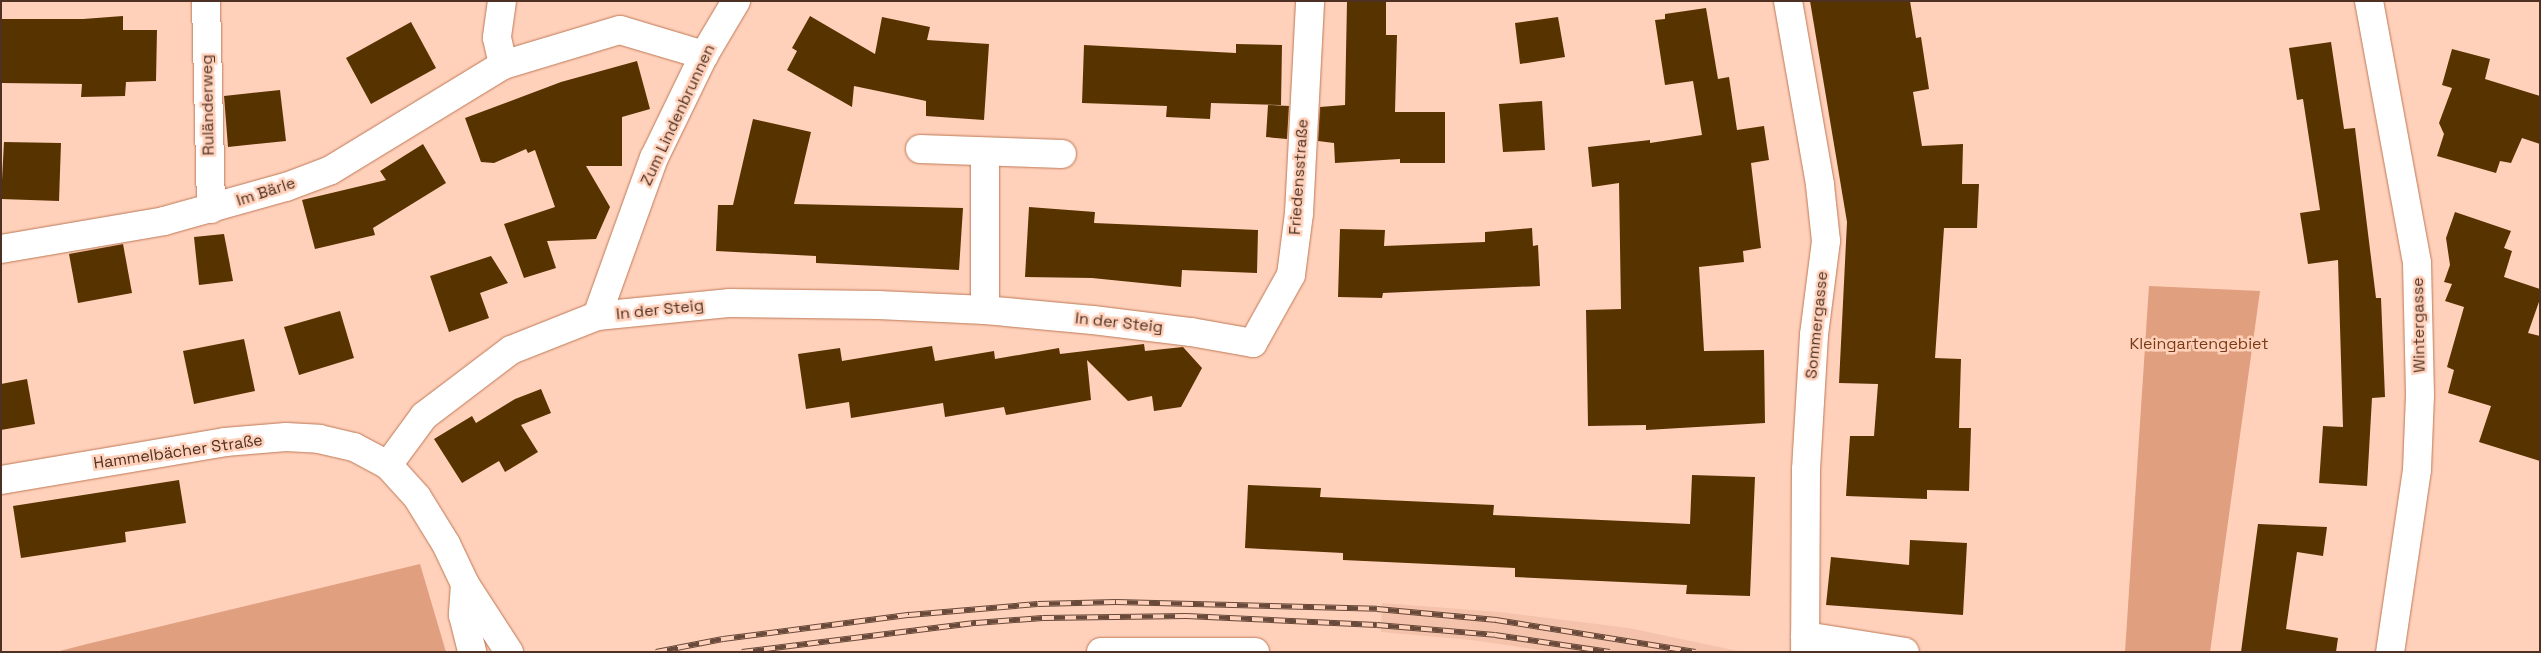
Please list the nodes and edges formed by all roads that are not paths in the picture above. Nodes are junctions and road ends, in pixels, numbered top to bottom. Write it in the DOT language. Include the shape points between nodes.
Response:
graph roads {
  1 [pos="206,1"];
  2 [pos="502,1"];
  3 [pos="736,1"];
  4 [pos="1310,1"];
  5 [pos="1788,1"];
  6 [pos="2369,1"];
  7 [pos="704,55"];
  8 [pos="503,65"];
  9 [pos="920,149"];
  10 [pos="985,152"];
  11 [pos="1062,154"];
  12 [pos="211,209"];
  13 [pos="1,249"];
  14 [pos="985,310"];
  15 [pos="597,316"];
  16 [pos="1253,344"];
  17 [pos="388,465"];
  18 [pos="1,480"];
  19 [pos="465,584"];
  20 [pos="1805,644"];
  21 [pos="472,652"];
  22 [pos="508,652"];
  23 [pos="1100,652"];
  24 [pos="1255,652"];
  25 [pos="1905,652"];
  26 [pos="2390,652"];
  1 -- 12 [label="street, Ruländerweg"];
  2 -- 8 [label="street" via="497,38"];
  3 -- 7 [label="street, Zum Lindenbrunnen"];
  4 -- 16 [label="street, Friedensstraße" via="1299,213 1291,275"];
  5 -- 20 [label="street, Sommergasse" via="1820,185 1826,241 1814,335 1806,470"];
  6 -- 26 [label="street, Wintergasse" via="2417,263 2420,395 2417,470"];
  7 -- 8 [label="street, Im Bärle" via="620,30"];
  7 -- 15 [label="street, Zum Lindenbrunnen" via="654,158"];
  8 -- 12 [label="street, Im Bärle" via="331,170"];
  9 -- 10 [label="street"];
  10 -- 11 [label="street"];
  10 -- 14 [label="street"];
  12 -- 13 [label="street, Im Bärle" via="164,221"];
  14 -- 15 [label="street, In der Steig" via="730,303"];
  14 -- 16 [label="street, In der Steig" via="1191,332"];
  15 -- 17 [label="street, In der Steig" via="511,350 424,416"];
  17 -- 18 [label="street, Hammelbächer Straße" via="354,447 319,439 286,437 225,442"];
  17 -- 19 [label="street, Hammelbächer Straße" via="417,497 446,544"];
  19 -- 21 [label="street, Hammelbächer Straße" via="463,614"];
  19 -- 22 [label="street, Hammelbächer Straße"];
  20 -- 25 [label="street"];
  23 -- 24 [label="street"];
}
